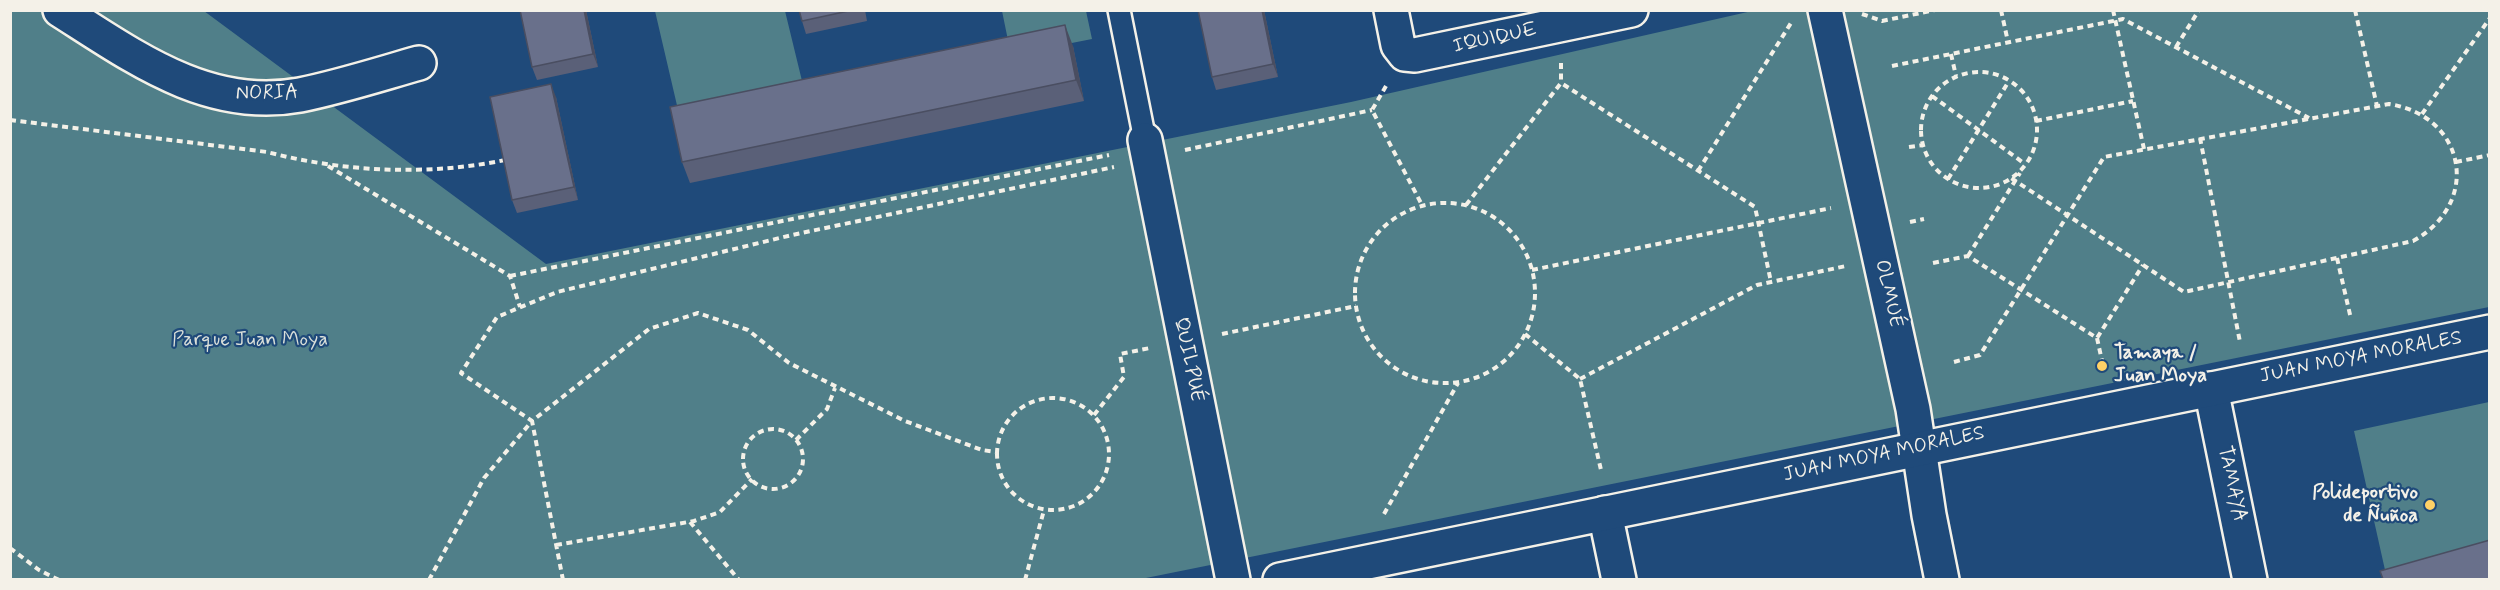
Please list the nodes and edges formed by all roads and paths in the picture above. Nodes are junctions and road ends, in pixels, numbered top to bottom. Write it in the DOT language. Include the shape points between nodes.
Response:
graph roads {
  1 [pos="60,10"];
  2 [pos="1119,10"];
  3 [pos="1391,10"];
  4 [pos="1631,10"];
  5 [pos="1853,10"];
  6 [pos="1935,10"];
  7 [pos="2001,10"];
  8 [pos="2113,10"];
  9 [pos="2199,10"];
  10 [pos="2355,10"];
  11 [pos="1810,13"];
  12 [pos="2490,18"];
  13 [pos="2115,20"];
  14 [pos="2008,42"];
  15 [pos="2176,46"];
  16 [pos="1405,54"];
  17 [pos="1951,54"];
  18 [pos="419,63"];
  19 [pos="1892,66"];
  20 [pos="1956,76"];
  21 [pos="2009,81"];
  22 [pos="1932,96"];
  23 [pos="2133,101"];
  24 [pos="2377,106"];
  25 [pos="1372,110"];
  26 [pos="2422,114"];
  27 [pos="2309,118"];
  28 [pos="10,120"];
  29 [pos="2036,121"];
  30 [pos="1978,130"];
  31 [pos="2200,138"];
  32 [pos="1923,145"];
  33 [pos="1909,147"];
  34 [pos="2144,149"];
  35 [pos="1146,150"];
  36 [pos="1108,155"];
  37 [pos="2490,155"];
  38 [pos="506,160"];
  39 [pos="2456,162"];
  40 [pos="324,164"];
  41 [pos="2025,164"];
  42 [pos="1698,171"];
  43 [pos="1948,179"];
  44 [pos="2013,179"];
  45 [pos="1422,205"];
  46 [pos="1466,205"];
  47 [pos="1834,208"];
  48 [pos="2068,216"];
  49 [pos="1759,223"];
  50 [pos="1968,256"];
  51 [pos="2337,258"];
  52 [pos="1933,263"];
  53 [pos="2143,265"];
  54 [pos="1846,266"];
  55 [pos="1532,270"];
  56 [pos="510,276"];
  57 [pos="1770,282"];
  58 [pos="2228,282"];
  59 [pos="2021,290"];
  60 [pos="1356,306"];
  61 [pos="520,307"];
  62 [pos="2351,319"];
  63 [pos="2490,332"];
  64 [pos="1525,334"];
  65 [pos="2097,337"];
  66 [pos="1184,342"];
  67 [pos="2240,342"];
  68 [pos="1954,362"];
  69 [pos="2104,370"];
  70 [pos="1580,379"];
  71 [pos="1459,382"];
  72 [pos="835,388"];
  73 [pos="2211,388"];
  74 [pos="1094,415"];
  75 [pos="532,421"];
  76 [pos="796,440"];
  77 [pos="1919,448"];
  78 [pos="996,452"];
  79 [pos="1601,470"];
  80 [pos="752,479"];
  81 [pos="1044,510"];
  82 [pos="1605,513"];
  83 [pos="1384,514"];
  84 [pos="689,521"];
  85 [pos="556,545"];
  86 [pos="10,548"];
  87 [pos="1294,578"];
  88 [pos="59,579"];
  89 [pos="429,579"];
  90 [pos="563,579"];
  91 [pos="739,579"];
  92 [pos="1025,579"];
  93 [pos="1233,579"];
  94 [pos="1619,579"];
  95 [pos="1942,579"];
  96 [pos="2250,579"];
  1 -- 18 [label="street, NORIA" via="151,68 202,90 245,98 298,95"];
  2 -- 35 [label="lane"];
  3 -- 16 [label="street" via="1398,45"];
  4 -- 16 [label="street, IQUIQUE"];
  5 -- 6 [label="path" via="1882,21"];
  7 -- 14 [label="path"];
  8 -- 13 [label="path"];
  9 -- 15 [label="path"];
  10 -- 24 [label="path"];
  11 -- 42 [label="path"];
  11 -- 77 [label="street, OLMUÉ" via="1906,372"];
  12 -- 26 [label="path"];
  13 -- 14 [label="path"];
  13 -- 15 [label="path" via="2123,19"];
  13 -- 23 [label="path"];
  14 -- 17 [label="path"];
  15 -- 27 [label="path"];
  16 -- 25 [label="path"];
  17 -- 19 [label="path"];
  17 -- 20 [label="path"];
  20 -- 21 [label="path" via="1986,71"];
  20 -- 22 [label="path"];
  21 -- 29 [label="path" via="2030,103"];
  21 -- 30 [label="path"];
  22 -- 30 [label="path"];
  22 -- 32 [label="path" via="1921,126"];
  23 -- 29 [label="path"];
  23 -- 34 [label="path"];
  24 -- 26 [label="path" via="2406,107"];
  24 -- 27 [label="path"];
  25 -- 35 [label="path"];
  25 -- 45 [label="path"];
  26 -- 39 [label="path" via="2444,134"];
  27 -- 31 [label="path"];
  28 -- 40 [label="path" via="267,152"];
  29 -- 41 [label="path" via="2036,140"];
  30 -- 41 [label="path"];
  30 -- 43 [label="path"];
  31 -- 34 [label="path"];
  31 -- 58 [label="path"];
  32 -- 33 [label="path"];
  32 -- 43 [label="path" via="1929,159"];
  34 -- 48 [label="path" via="2104,157"];
  35 -- 61 [label="path" via="557,292"];
  35 -- 66 [label="street, QUILPUÉ"];
  36 -- 56 [label="path"];
  37 -- 39 [label="path"];
  38 -- 40 [label="path" via="469,168 356,169"];
  39 -- 51 [label="path" via="2457,186 2452,204 2433,228 2414,241"];
  40 -- 56 [label="path"];
  41 -- 44 [label="path"];
  42 -- 46 [label="path" via="1561,83"];
  42 -- 49 [label="path" via="1755,207"];
  43 -- 44 [label="path" via="1981,188"];
  44 -- 48 [label="path"];
  44 -- 50 [label="path"];
  45 -- 46 [label="path"];
  45 -- 60 [label="path" via="1399,214 1379,230 1364,250 1356,274"];
  46 -- 55 [label="path" via="1500,221 1521,244"];
  47 -- 49 [label="path"];
  48 -- 53 [label="path"];
  48 -- 59 [label="path"];
  49 -- 55 [label="path"];
  49 -- 57 [label="path"];
  50 -- 52 [label="path"];
  50 -- 59 [label="path"];
  51 -- 58 [label="path"];
  51 -- 62 [label="path"];
  53 -- 58 [label="path" via="2184,292"];
  53 -- 65 [label="path"];
  54 -- 57 [label="path"];
  55 -- 64 [label="path" via="1535,296"];
  56 -- 61 [label="path"];
  57 -- 70 [label="path" via="1757,285"];
  58 -- 67 [label="path"];
  59 -- 65 [label="path"];
  59 -- 68 [label="path" via="1980,355"];
  60 -- 66 [label="path"];
  60 -- 71 [label="path" via="1360,324 1390,364 1413,377 1437,383"];
  61 -- 75 [label="path" via="497,317 461,373"];
  63 -- 73 [label="street, JUAN MOYA MORALES"];
  64 -- 70 [label="path"];
  64 -- 71 [label="path" via="1506,359 1485,374"];
  65 -- 69 [label="path"];
  66 -- 74 [label="path" via="1120,354 1124,377"];
  66 -- 93 [label="street, QUILPUÉ"];
  70 -- 79 [label="path"];
  71 -- 83 [label="path"];
  72 -- 75 [label="path" via="789,363 748,330 698,313 649,329"];
  72 -- 76 [label="path" via="827,409"];
  72 -- 78 [label="path" via="906,421"];
  73 -- 77 [label="street, JUAN MOYA MORALES"];
  73 -- 96 [label="street, TAMAYA"];
  74 -- 78 [label="path" via="1079,404 1042,398 1024,405 1010,417 1000,433"];
  74 -- 81 [label="path" via="1109,449 1102,482 1077,505"];
  75 -- 85 [label="path"];
  75 -- 89 [label="path" via="484,478"];
  76 -- 80 [label="path" via="804,456 797,478 789,485 769,489"];
  76 -- 80 [label="path" via="784,430 768,428 758,432 747,443 744,453 743,463"];
  77 -- 82 [label="street, JUAN MOYA MORALES"];
  77 -- 95 [label="street, OLMUÉ"];
  78 -- 81 [label="path" via="1005,483 1022,500"];
  80 -- 84 [label="path" via="720,512"];
  81 -- 92 [label="path"];
  82 -- 87 [label="street, JUAN MOYA MORALES"];
  82 -- 94 [label="street"];
  84 -- 85 [label="path"];
  84 -- 91 [label="path"];
  85 -- 90 [label="path"];
  86 -- 88 [label="path"];
}
